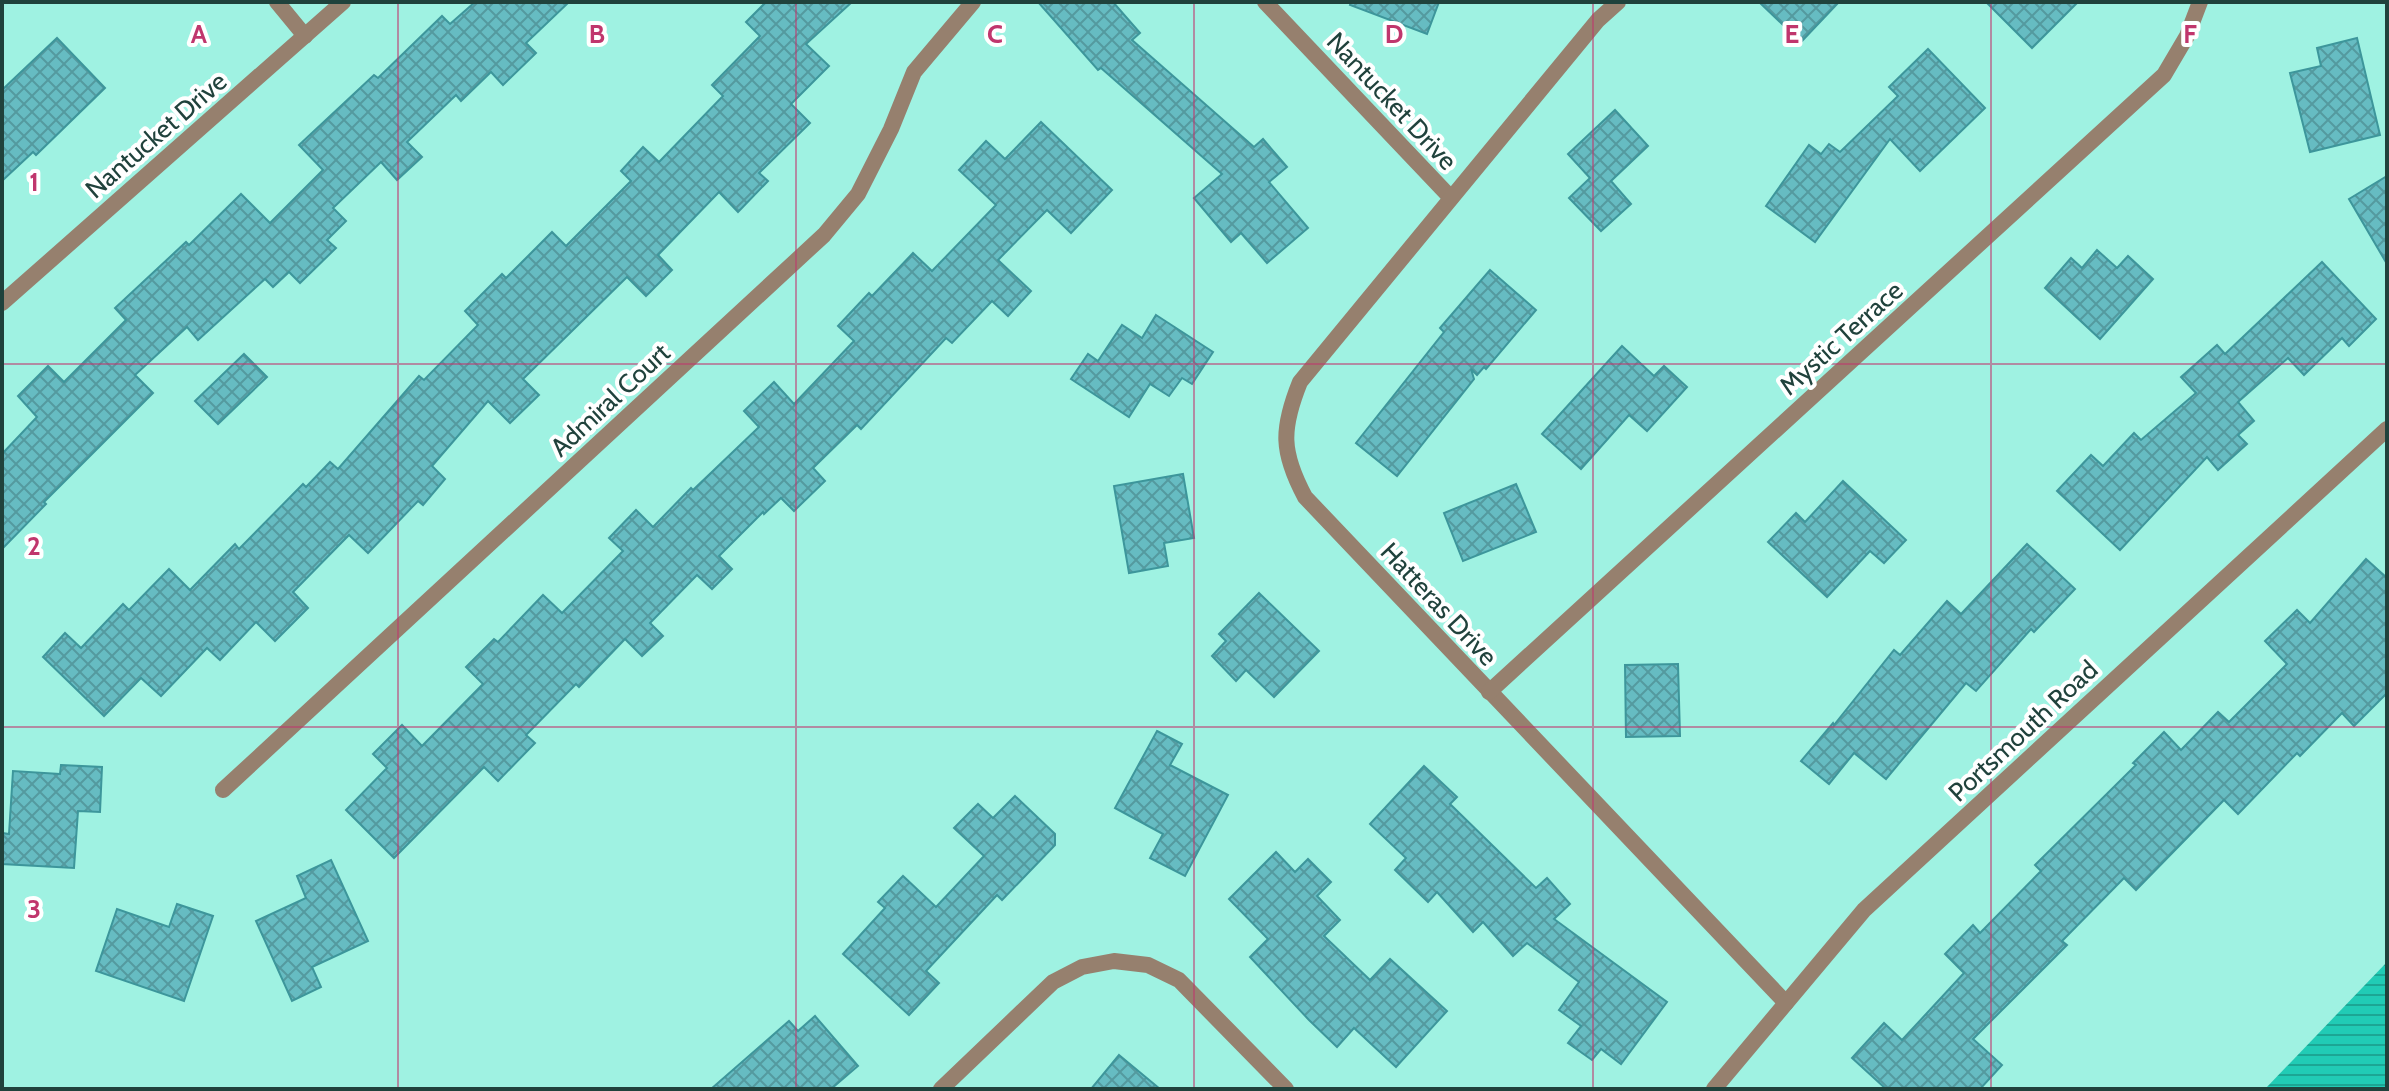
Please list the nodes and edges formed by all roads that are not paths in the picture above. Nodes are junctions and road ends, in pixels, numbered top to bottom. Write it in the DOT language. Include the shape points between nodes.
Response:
graph roads {
  1 [pos="277,2"];
  2 [pos="343,2"];
  3 [pos="973,2"];
  4 [pos="1265,2"];
  5 [pos="1618,2"];
  6 [pos="2200,2"];
  7 [pos="305,36"];
  8 [pos="1451,198"];
  9 [pos="2,303"];
  10 [pos="2387,429"];
  11 [pos="1489,692"];
  12 [pos="223,790"];
  13 [pos="1786,1003"];
  14 [pos="941,1089"];
  15 [pos="1286,1089"];
  16 [pos="1714,1089"];
  1 -- 7 [label="street"];
  2 -- 7 [label="street, Nantucket Drive"];
  3 -- 12 [label="street, Admiral Court" via="914,72 858,194 824,235"];
  4 -- 8 [label="street, Nantucket Drive"];
  5 -- 8 [label="street, Hatteras Drive"];
  6 -- 11 [label="street, Mystic Terrace" via="2164,75"];
  7 -- 9 [label="street, Nantucket Drive"];
  8 -- 11 [label="street, Hatteras Drive" via="1300,382 1288,410 1285,439 1291,469 1305,497"];
  10 -- 13 [label="street, Portsmouth Road" via="1864,910"];
  11 -- 13 [label="street, Hatteras Drive"];
  13 -- 16 [label="street, Portsmouth Road"];
  14 -- 15 [label="street" via="1053,982 1082,967 1114,961 1148,965 1179,980"];
}
